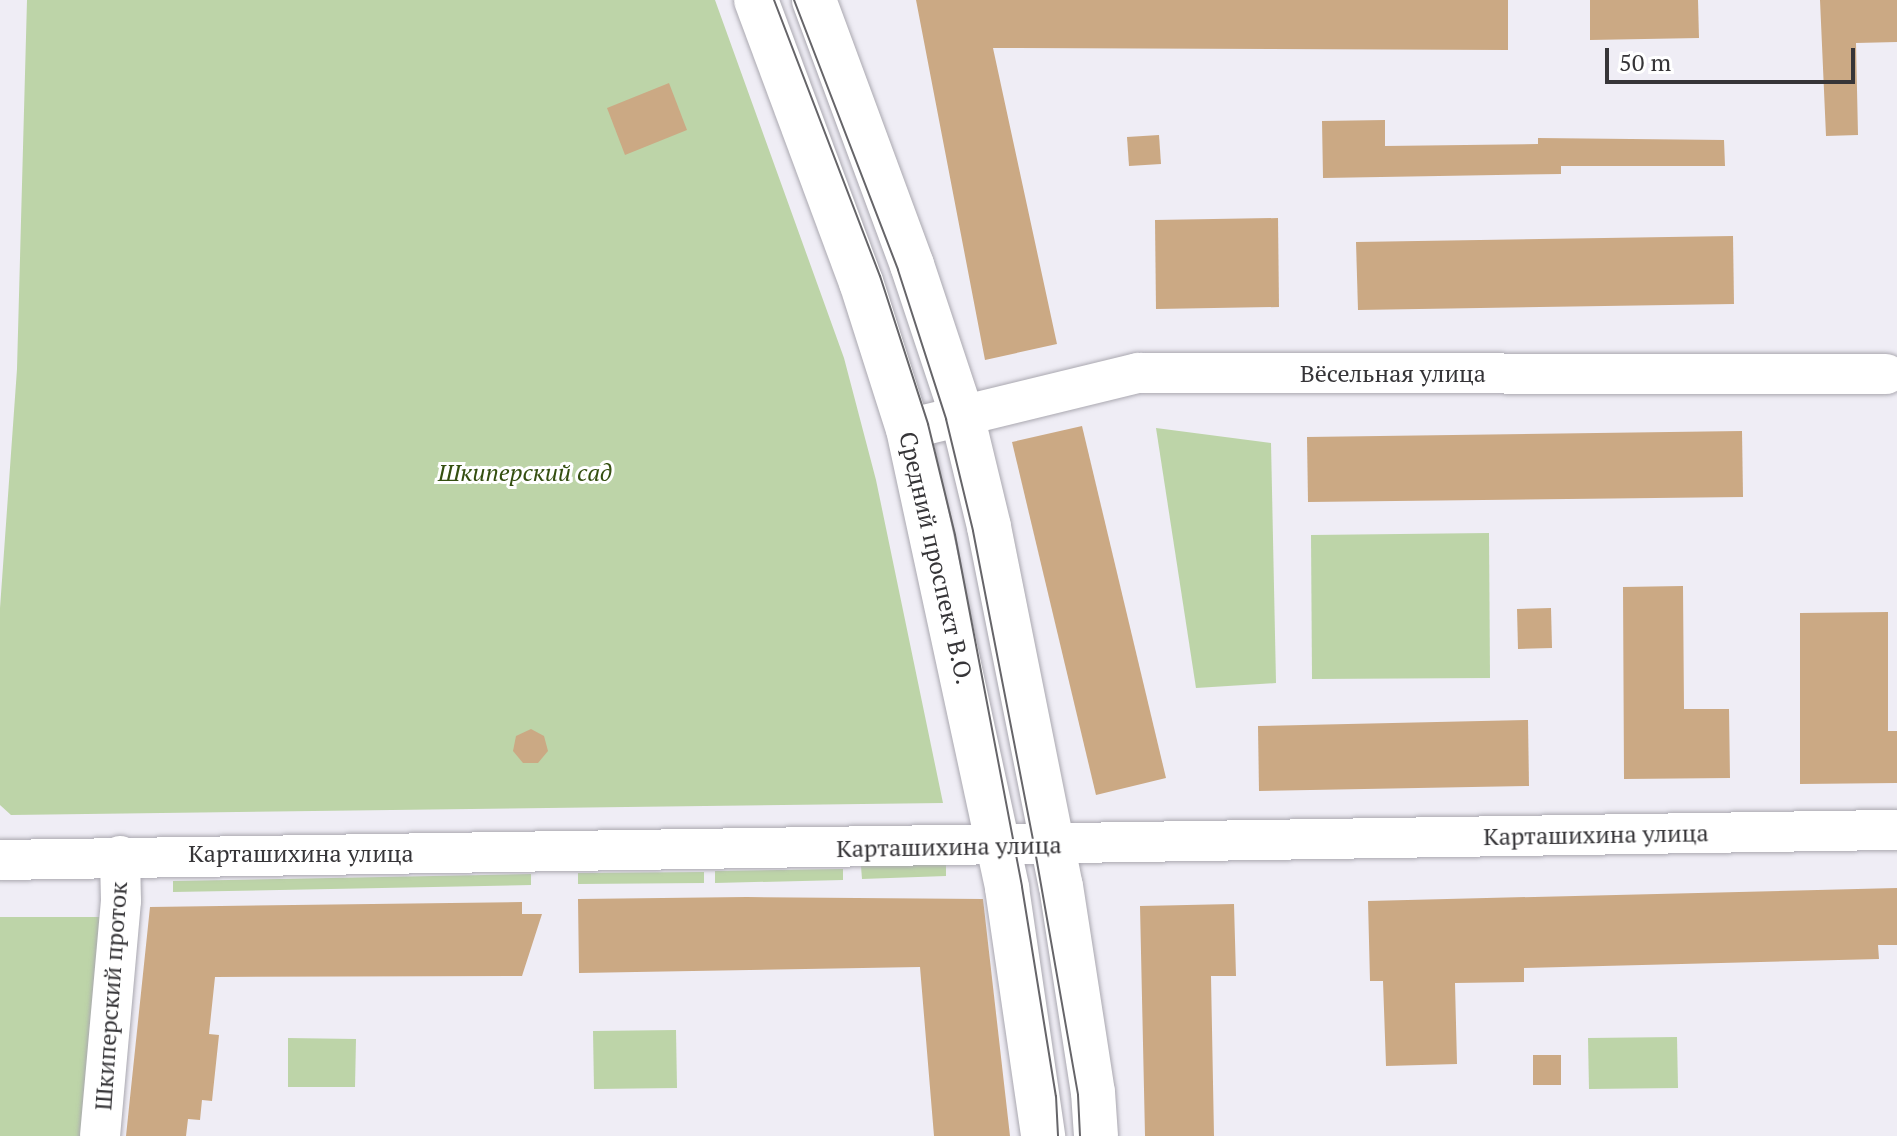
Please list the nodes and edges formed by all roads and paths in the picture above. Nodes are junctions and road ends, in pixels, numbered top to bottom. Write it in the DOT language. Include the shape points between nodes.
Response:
graph roads {
  1 [pos="756,0"];
  2 [pos="814,0"];
  3 [pos="1886,374"];
  4 [pos="962,415"];
  5 [pos="908,429"];
  6 [pos="1897,830"];
  7 [pos="1052,845"];
  8 [pos="998,846"];
  9 [pos="120,856"];
  10 [pos="0,860"];
  11 [pos="100,1136"];
  12 [pos="1043,1136"];
  13 [pos="1096,1136"];
  1 -- 5 [label="main road, Средний проспект В.О." via="861,282"];
  2 -- 4 [label="main road"];
  3 -- 4 [label="street, Вёсельная улица" via="1138,373"];
  4 -- 5 [label="street, Вёсельная улица"];
  4 -- 7 [label="main road"];
  5 -- 8 [label="main road, Средний проспект В.О."];
  6 -- 7 [label="street, Карташихина улица"];
  7 -- 8 [label="street, Карташихина улица"];
  7 -- 13 [label="main road"];
  8 -- 9 [label="street, Карташихина улица"];
  8 -- 12 [label="main road, Средний проспект В.О."];
  9 -- 10 [label="street, Карташихина улица"];
  9 -- 11 [label="street, Шкиперский проток" via="121,901"];
}
